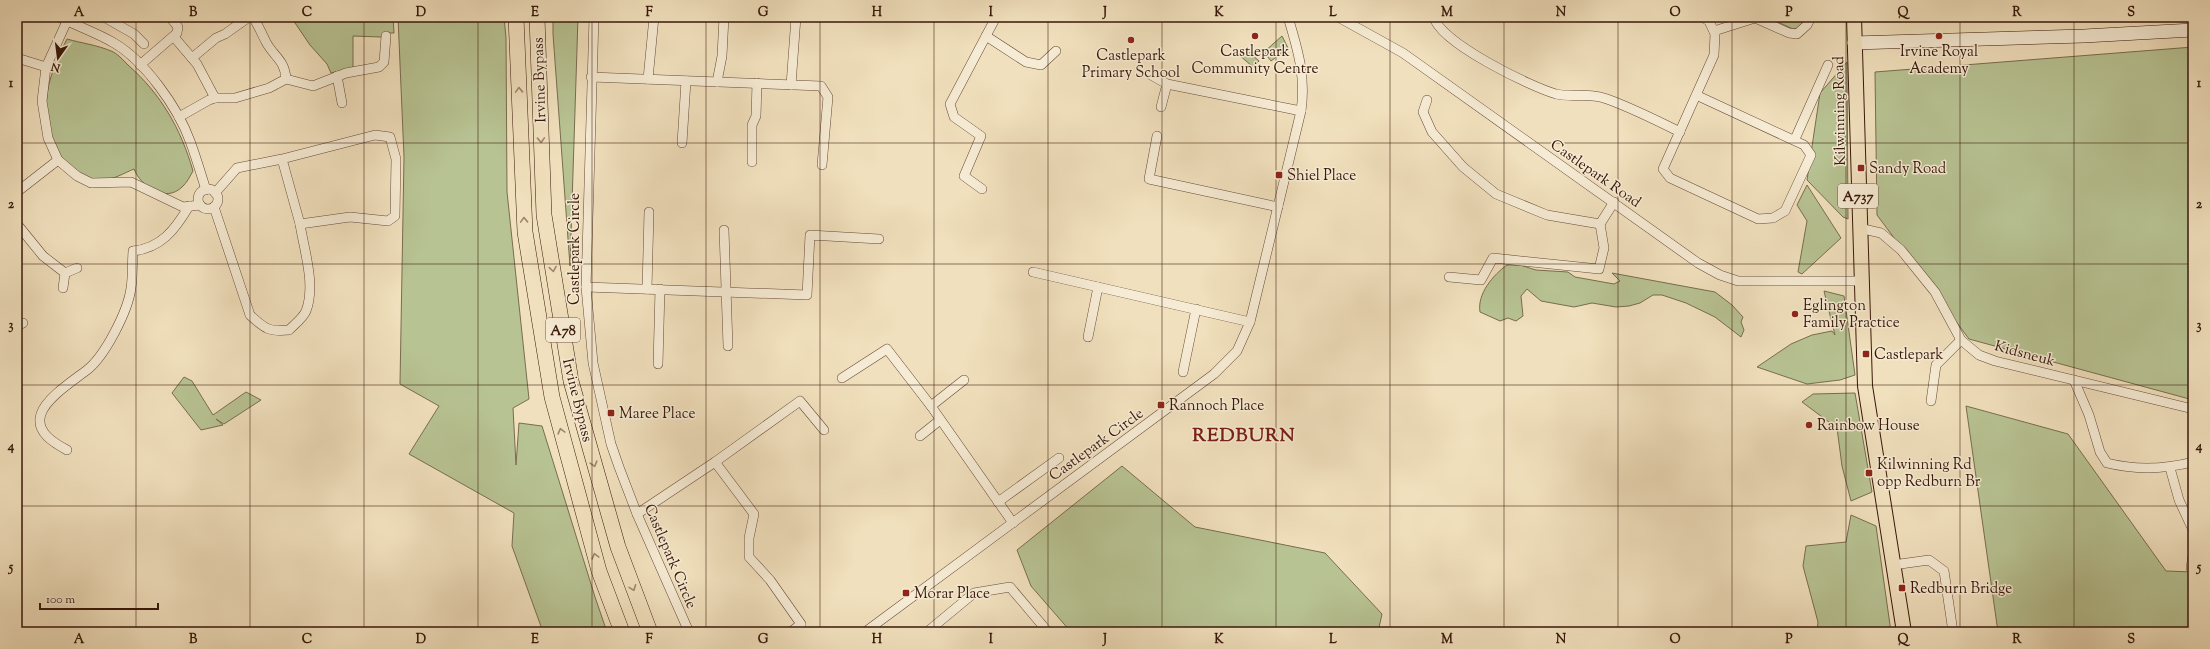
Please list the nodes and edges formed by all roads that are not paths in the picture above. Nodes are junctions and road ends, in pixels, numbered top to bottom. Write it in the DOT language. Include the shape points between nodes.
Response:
graph roads {
  1 [pos="104,17"];
  2 [pos="125,17"];
  3 [pos="170,17"];
  4 [pos="249,17"];
  5 [pos="253,17"];
  6 [pos="516,17"];
  7 [pos="537,17"];
  8 [pos="594,17"];
  9 [pos="654,17"];
  10 [pos="724,17"];
  11 [pos="796,17"];
  12 [pos="996,17"];
  13 [pos="1288,17"];
  14 [pos="1338,17"];
  15 [pos="1434,17"];
  16 [pos="1702,17"];
  17 [pos="1811,17"];
  18 [pos="1854,17"];
  19 [pos="63,19"];
  20 [pos="121,26"];
  21 [pos="2193,30"];
  22 [pos="1714,31"];
  23 [pos="386,36"];
  24 [pos="986,36"];
  25 [pos="174,37"];
  26 [pos="1854,43"];
  27 [pos="144,44"];
  28 [pos="1056,51"];
  29 [pos="17,58"];
  30 [pos="192,58"];
  31 [pos="140,65"];
  32 [pos="1828,65"];
  33 [pos="46,67"];
  34 [pos="1151,75"];
  35 [pos="337,76"];
  36 [pos="591,77"];
  37 [pos="286,79"];
  38 [pos="648,79"];
  39 [pos="686,81"];
  40 [pos="717,82"];
  41 [pos="757,83"];
  42 [pos="1167,84"];
  43 [pos="791,85"];
  44 [pos="1696,95"];
  45 [pos="215,98"];
  46 [pos="1426,100"];
  47 [pos="342,102"];
  48 [pos="1161,106"];
  49 [pos="1301,111"];
  50 [pos="179,117"];
  51 [pos="1680,132"];
  52 [pos="1157,136"];
  53 [pos="1795,139"];
  54 [pos="682,143"];
  55 [pos="282,159"];
  56 [pos="58,160"];
  57 [pos="752,162"];
  58 [pos="822,165"];
  59 [pos="982,189"];
  60 [pos="210,191"];
  61 [pos="17,192"];
  62 [pos="1614,202"];
  63 [pos="200,205"];
  64 [pos="189,206"];
  65 [pos="214,207"];
  66 [pos="1278,207"];
  67 [pos="649,212"];
  68 [pos="17,224"];
  69 [pos="300,224"];
  70 [pos="1600,224"];
  71 [pos="1859,228"];
  72 [pos="724,230"];
  73 [pos="879,239"];
  74 [pos="77,268"];
  75 [pos="1033,272"];
  76 [pos="65,273"];
  77 [pos="1449,277"];
  78 [pos="1861,281"];
  79 [pos="586,287"];
  80 [pos="1098,287"];
  81 [pos="63,288"];
  82 [pos="648,289"];
  83 [pos="660,289"];
  84 [pos="725,292"];
  85 [pos="1196,309"];
  86 [pos="1250,322"];
  87 [pos="1088,336"];
  88 [pos="1961,340"];
  89 [pos="728,346"];
  90 [pos="658,364"];
  91 [pos="1183,372"];
  92 [pos="842,378"];
  93 [pos="964,380"];
  94 [pos="2074,380"];
  95 [pos="1931,401"];
  96 [pos="931,406"];
  97 [pos="2193,409"];
  98 [pos="940,420"];
  99 [pos="824,430"];
  100 [pos="920,436"];
  101 [pos="67,450"];
  102 [pos="1059,458"];
  103 [pos="715,462"];
  104 [pos="2193,462"];
  105 [pos="2170,468"];
  106 [pos="998,502"];
  107 [pos="637,514"];
  108 [pos="1013,523"];
  109 [pos="2193,530"];
  110 [pos="2193,555"];
  111 [pos="1893,565"];
  112 [pos="2191,568"];
  113 [pos="622,632"];
  114 [pos="650,632"];
  115 [pos="689,632"];
  116 [pos="791,632"];
  117 [pos="865,632"];
  118 [pos="927,632"];
  119 [pos="1048,632"];
  120 [pos="1904,632"];
  121 [pos="1953,632"];
  1 -- 20 [label="street"];
  2 -- 20 [label="street"];
  3 -- 25 [label="street" via="178,27"];
  4 -- 30 [label="street" via="216,38"];
  5 -- 37 [label="street" via="266,42 286,68"];
  113 -- 6 [label="highway, Irvine Bypass / A78, one-way" via="599,571 552,397 525,232"];
  7 -- 114 [label="highway, Irvine Bypass / A78, one-way" via="544,215 571,381 618,547"];
  8 -- 36 [label="street, Castlepark Circle"];
  9 -- 38 [label="street"];
  10 -- 40 [label="street" via="722,56"];
  11 -- 43 [label="street"];
  12 -- 24 [label="street"];
  13 -- 49 [label="street, Castlepark Circle" via="1300,58 1304,90"];
  14 -- 62 [label="street, Castlepark Road" via="1403,52"];
  15 -- 51 [label="street" via="1436,23 1481,60 1510,74 1557,94 1590,94 1607,98"];
  16 -- 22 [label="street" via="1709,20"];
  17 -- 22 [label="street" via="1797,34 1755,18"];
  18 -- 26 [label="main road, Kilwinning Road / A737"];
  19 -- 31 [label="street" via="114,43"];
  19 -- 33 [label="street"];
  20 -- 27 [label="street"];
  21 -- 26 [label="main road"];
  22 -- 44 [label="street" via="1714,55"];
  23 -- 35 [label="street" via="385,59 381,66"];
  24 -- 28 [label="street" via="1026,62 1041,65"];
  24 -- 59 [label="street" via="950,104 954,117 981,136 964,176"];
  25 -- 30 [label="street"];
  25 -- 31 [label="street"];
  26 -- 71 [label="main road, Kilwinning Road / A737"];
  29 -- 33 [label="street"];
  30 -- 45 [label="street"];
  31 -- 50 [label="street"];
  32 -- 53 [label="street"];
  33 -- 56 [label="street" via="43,113 48,138"];
  34 -- 42 [label="street"];
  35 -- 37 [label="street" via="313,86"];
  35 -- 47 [label="street"];
  36 -- 38 [label="street"];
  36 -- 79 [label="street, Castlepark Circle"];
  37 -- 45 [label="street" via="269,88 235,98"];
  38 -- 39 [label="street"];
  39 -- 40 [label="street"];
  39 -- 54 [label="street"];
  40 -- 41 [label="street"];
  41 -- 43 [label="street"];
  41 -- 57 [label="street" via="756,116 752,125"];
  42 -- 48 [label="street"];
  42 -- 49 [label="street"];
  43 -- 58 [label="street" via="821,86 828,97"];
  44 -- 51 [label="street"];
  44 -- 53 [label="street"];
  45 -- 50 [label="street"];
  46 -- 70 [label="street" via="1423,112 1432,132 1463,167 1496,194 1547,215"];
  49 -- 66 [label="street, Castlepark Circle"];
  50 -- 60 [label="street"];
  51 -- 53 [label="street" via="1663,169 1670,178 1758,219 1773,218 1786,211 1811,155 1804,145"];
  52 -- 66 [label="street" via="1149,179"];
  55 -- 60 [label="street" via="237,168"];
  55 -- 69 [label="street"];
  55 -- 69 [label="street" via="375,135 390,137 396,159 395,216 388,221 350,217"];
  56 -- 61 [label="street"];
  56 -- 64 [label="street" via="77,176 91,183 131,182 183,207"];
  60 -- 63 [label="street" via="199,196"];
  60 -- 65 [label="street" via="217,201"];
  62 -- 70 [label="street"];
  62 -- 78 [label="street, Castlepark Road" via="1720,276 1738,281 1760,282"];
  63 -- 64 [label="street"];
  63 -- 65 [label="street" via="208,209"];
  64 -- 101 [label="street" via="166,238 154,246 132,251 132,289 103,355 62,390 42,412 41,424 44,433 51,442"];
  65 -- 69 [label="street" via="250,315 273,332 289,330 305,313 308,302 309,279"];
  66 -- 86 [label="street, Castlepark Circle"];
  67 -- 82 [label="street"];
  68 -- 76 [label="street" via="43,256"];
  70 -- 77 [label="street" via="1604,248 1599,269 1493,258 1481,280"];
  71 -- 78 [label="main road, Kilwinning Road / A737"];
  71 -- 88 [label="street, Kidsneuk" via="1881,233 1901,250 1935,292"];
  72 -- 84 [label="street"];
  73 -- 84 [label="street" via="810,235 807,295"];
  74 -- 76 [label="street"];
  75 -- 80 [label="street"];
  76 -- 81 [label="street"];
  78 -- 111 [label="main road, Kilwinning Road / A737" via="1865,386"];
  79 -- 82 [label="street"];
  79 -- 107 [label="street, Castlepark Circle" via="593,363 602,404 611,444"];
  80 -- 85 [label="street"];
  80 -- 87 [label="street"];
  82 -- 83 [label="street"];
  83 -- 84 [label="street"];
  83 -- 90 [label="street"];
  84 -- 89 [label="street"];
  85 -- 86 [label="street"];
  85 -- 91 [label="street"];
  86 -- 108 [label="street, Castlepark Circle" via="1237,351 1214,374"];
  88 -- 94 [label="street, Kidsneuk" via="1979,355 1995,361"];
  88 -- 95 [label="street" via="1936,364"];
  92 -- 96 [label="street" via="887,349"];
  93 -- 96 [label="street"];
  94 -- 97 [label="street, Kidsneuk"];
  94 -- 105 [label="street" via="2089,415 2100,452 2107,463 2119,466"];
  96 -- 98 [label="street"];
  98 -- 100 [label="street"];
  98 -- 106 [label="street"];
  99 -- 103 [label="street" via="800,401"];
  102 -- 106 [label="street"];
  103 -- 107 [label="street"];
  103 -- 116 [label="street" via="754,514 749,557 770,580 801,624"];
  104 -- 105 [label="street"];
  105 -- 109 [label="street" via="2179,500"];
  106 -- 108 [label="street"];
  107 -- 115 [label="street, Castlepark Circle"];
  108 -- 117 [label="street, Castlepark Circle"];
  110 -- 112 [label="street"];
  111 -- 120 [label="main road, Kilwinning Road / A737"];
  111 -- 121 [label="street" via="1929,560 1944,571"];
  118 -- 119 [label="street" via="974,593 1010,587"];
}
